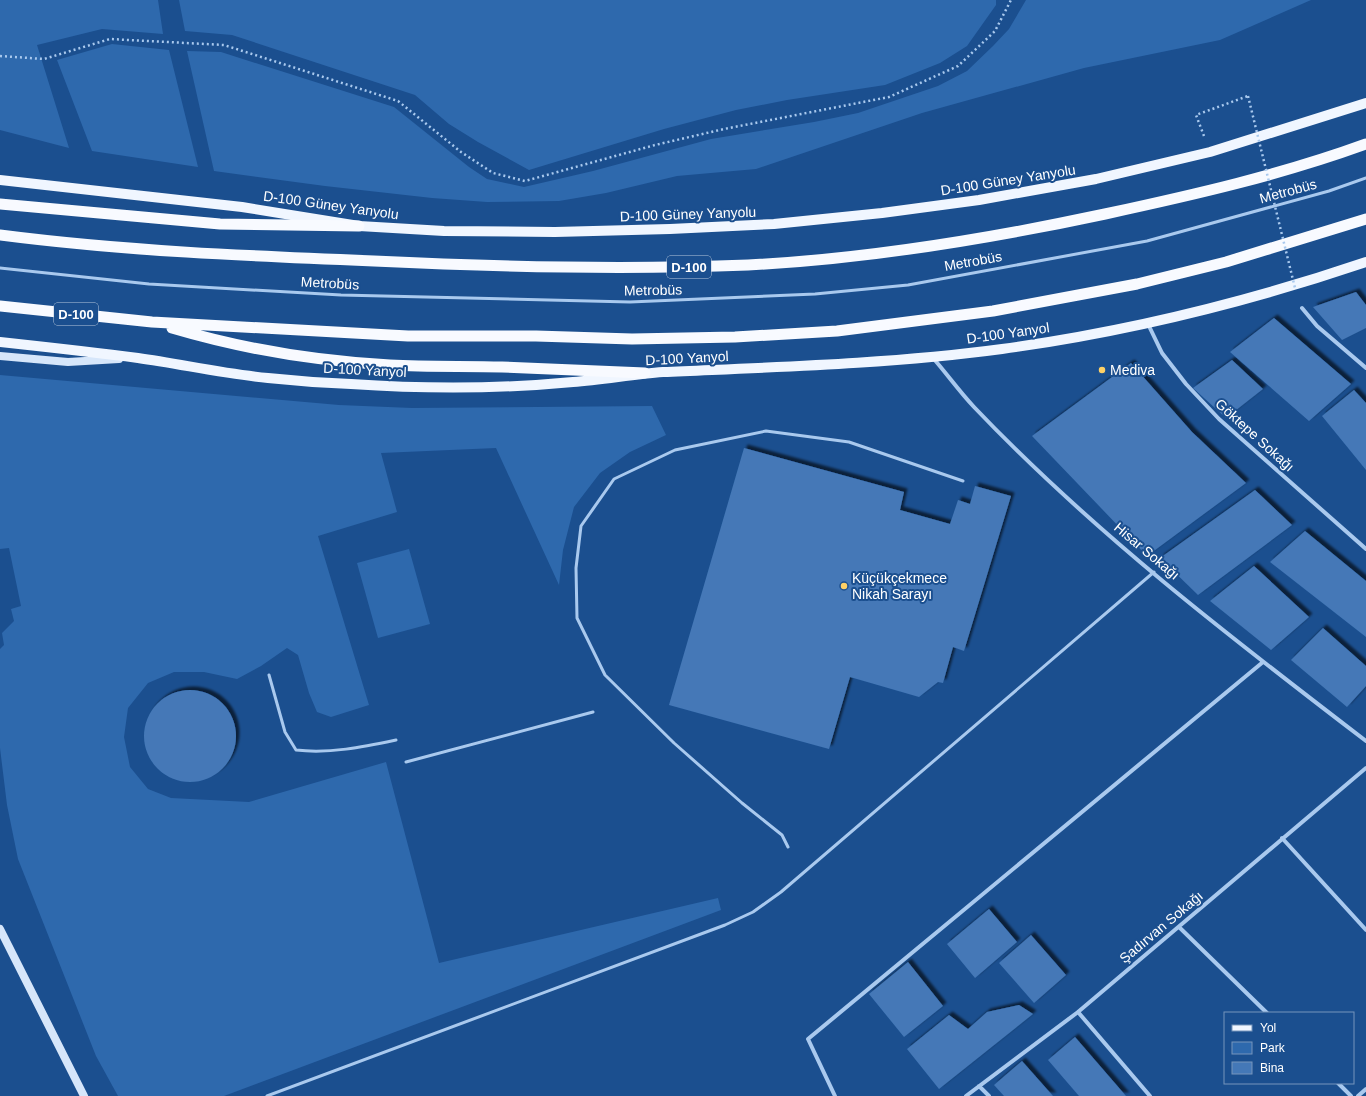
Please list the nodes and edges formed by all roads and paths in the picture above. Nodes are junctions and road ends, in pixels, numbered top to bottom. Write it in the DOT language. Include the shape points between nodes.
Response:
graph roads {
  1 [pos="1010,0"];
  2 [pos="0,56"];
  3 [pos="1366,103"];
  4 [pos="1366,144"];
  5 [pos="1210,152"];
  6 [pos="1366,178"];
  7 [pos="0,180"];
  8 [pos="0,204"];
  9 [pos="1366,219"];
  10 [pos="359,226"];
  11 [pos="0,235"];
  12 [pos="1366,262"];
  13 [pos="0,268"];
  14 [pos="1295,288"];
  15 [pos="0,306"];
  16 [pos="1302,308"];
  17 [pos="152,322"];
  18 [pos="1147,323"];
  19 [pos="0,342"];
  20 [pos="0,356"];
  21 [pos="932,356"];
  22 [pos="137,358"];
  23 [pos="1366,368"];
  24 [pos="645,373"];
  25 [pos="963,481"];
  26 [pos="1366,549"];
  27 [pos="1154,572"];
  28 [pos="1263,662"];
  29 [pos="270,675"];
  30 [pos="593,712"];
  31 [pos="396,740"];
  32 [pos="1366,741"];
  33 [pos="406,762"];
  34 [pos="1366,768"];
  35 [pos="1282,838"];
  36 [pos="788,847"];
  37 [pos="1179,927"];
  38 [pos="0,928"];
  39 [pos="1366,930"];
  40 [pos="1078,1012"];
  41 [pos="1266,1012"];
  42 [pos="1339,1084"];
  43 [pos="979,1086"];
  44 [pos="1366,1089"];
  45 [pos="84,1096"];
  46 [pos="267,1096"];
  47 [pos="835,1096"];
  48 [pos="966,1096"];
  49 [pos="989,1096"];
  50 [pos="1150,1096"];
  51 [pos="1351,1096"];
  52 [pos="1358,1096"];
  1 -- 2 [label="path" via="996,31 958,66 889,97 724,129 525,181 493,173 460,152 398,101 224,45 110,39 44,59"];
  3 -- 5 [label="main road, D-100 Güney Yanyolu"];
  4 -- 11 [label="highway, D-100" via="1242,182 1073,221 914,249 752,265 644,268 506,267 158,251"];
  5 -- 10 [label="main road, D-100 Güney Yanyolu" via="1096,179 979,200 774,224 555,232 444,231"];
  5 -- 14 [label="path, bridge" via="1196,115 1248,96"];
  6 -- 13 [label="lane, Metrobüs" via="1329,191 1147,241 908,285 815,294 630,302 342,295 149,284"];
  7 -- 10 [label="main road, D-100 Güney Yanyolu" via="242,207"];
  8 -- 10 [label="highway" via="220,224"];
  9 -- 17 [label="highway, D-100" via="1226,262 1137,284 993,311 837,331 735,337 632,339 408,336"];
  12 -- 18 [label="main road, D-100 Yanyol" via="1232,304"];
  15 -- 17 [label="highway, D-100"];
  16 -- 23 [label="street" via="1317,326"];
  17 -- 24 [label="highway" via="272,353 328,360 390,365"];
  18 -- 21 [label="main road, D-100 Yanyol" via="1002,349"];
  18 -- 26 [label="street, Göktepe Sokağı" via="1162,353 1214,414"];
  19 -- 22 [label="main road, D-100 Yanyol"];
  20 -- 22 [label="main road" via="68,362"];
  21 -- 24 [label="main road, D-100 Yanyol" via="808,366"];
  21 -- 27 [label="street, Hisar Sokağı" via="973,406 1048,482"];
  22 -- 24 [label="main road, D-100 Yanyol" via="267,378 413,387 535,385"];
  25 -- 36 [label="lane" via="849,442 766,431 675,450 614,479 581,526 576,568 577,618 605,675 674,743 782,835"];
  27 -- 28 [label="street, Hisar Sokağı"];
  27 -- 46 [label="lane" via="781,892 753,912 725,925"];
  28 -- 32 [label="street, Hisar Sokağı"];
  28 -- 47 [label="street" via="808,1039"];
  29 -- 31 [label="lane" via="285,732 296,750 314,752"];
  30 -- 33 [label="lane"];
  34 -- 35 [label="street, Şadırvan Sokağı"];
  35 -- 37 [label="street, Şadırvan Sokağı"];
  35 -- 39 [label="street"];
  37 -- 40 [label="street, Şadırvan Sokağı"];
  37 -- 41 [label="street"];
  38 -- 45 [label="main road"];
  40 -- 43 [label="street, Şadırvan Sokağı"];
  40 -- 50 [label="street"];
  42 -- 51 [label="street"];
  43 -- 48 [label="street, Şadırvan Sokağı"];
  43 -- 49 [label="street"];
  44 -- 52 [label="street"];
}
